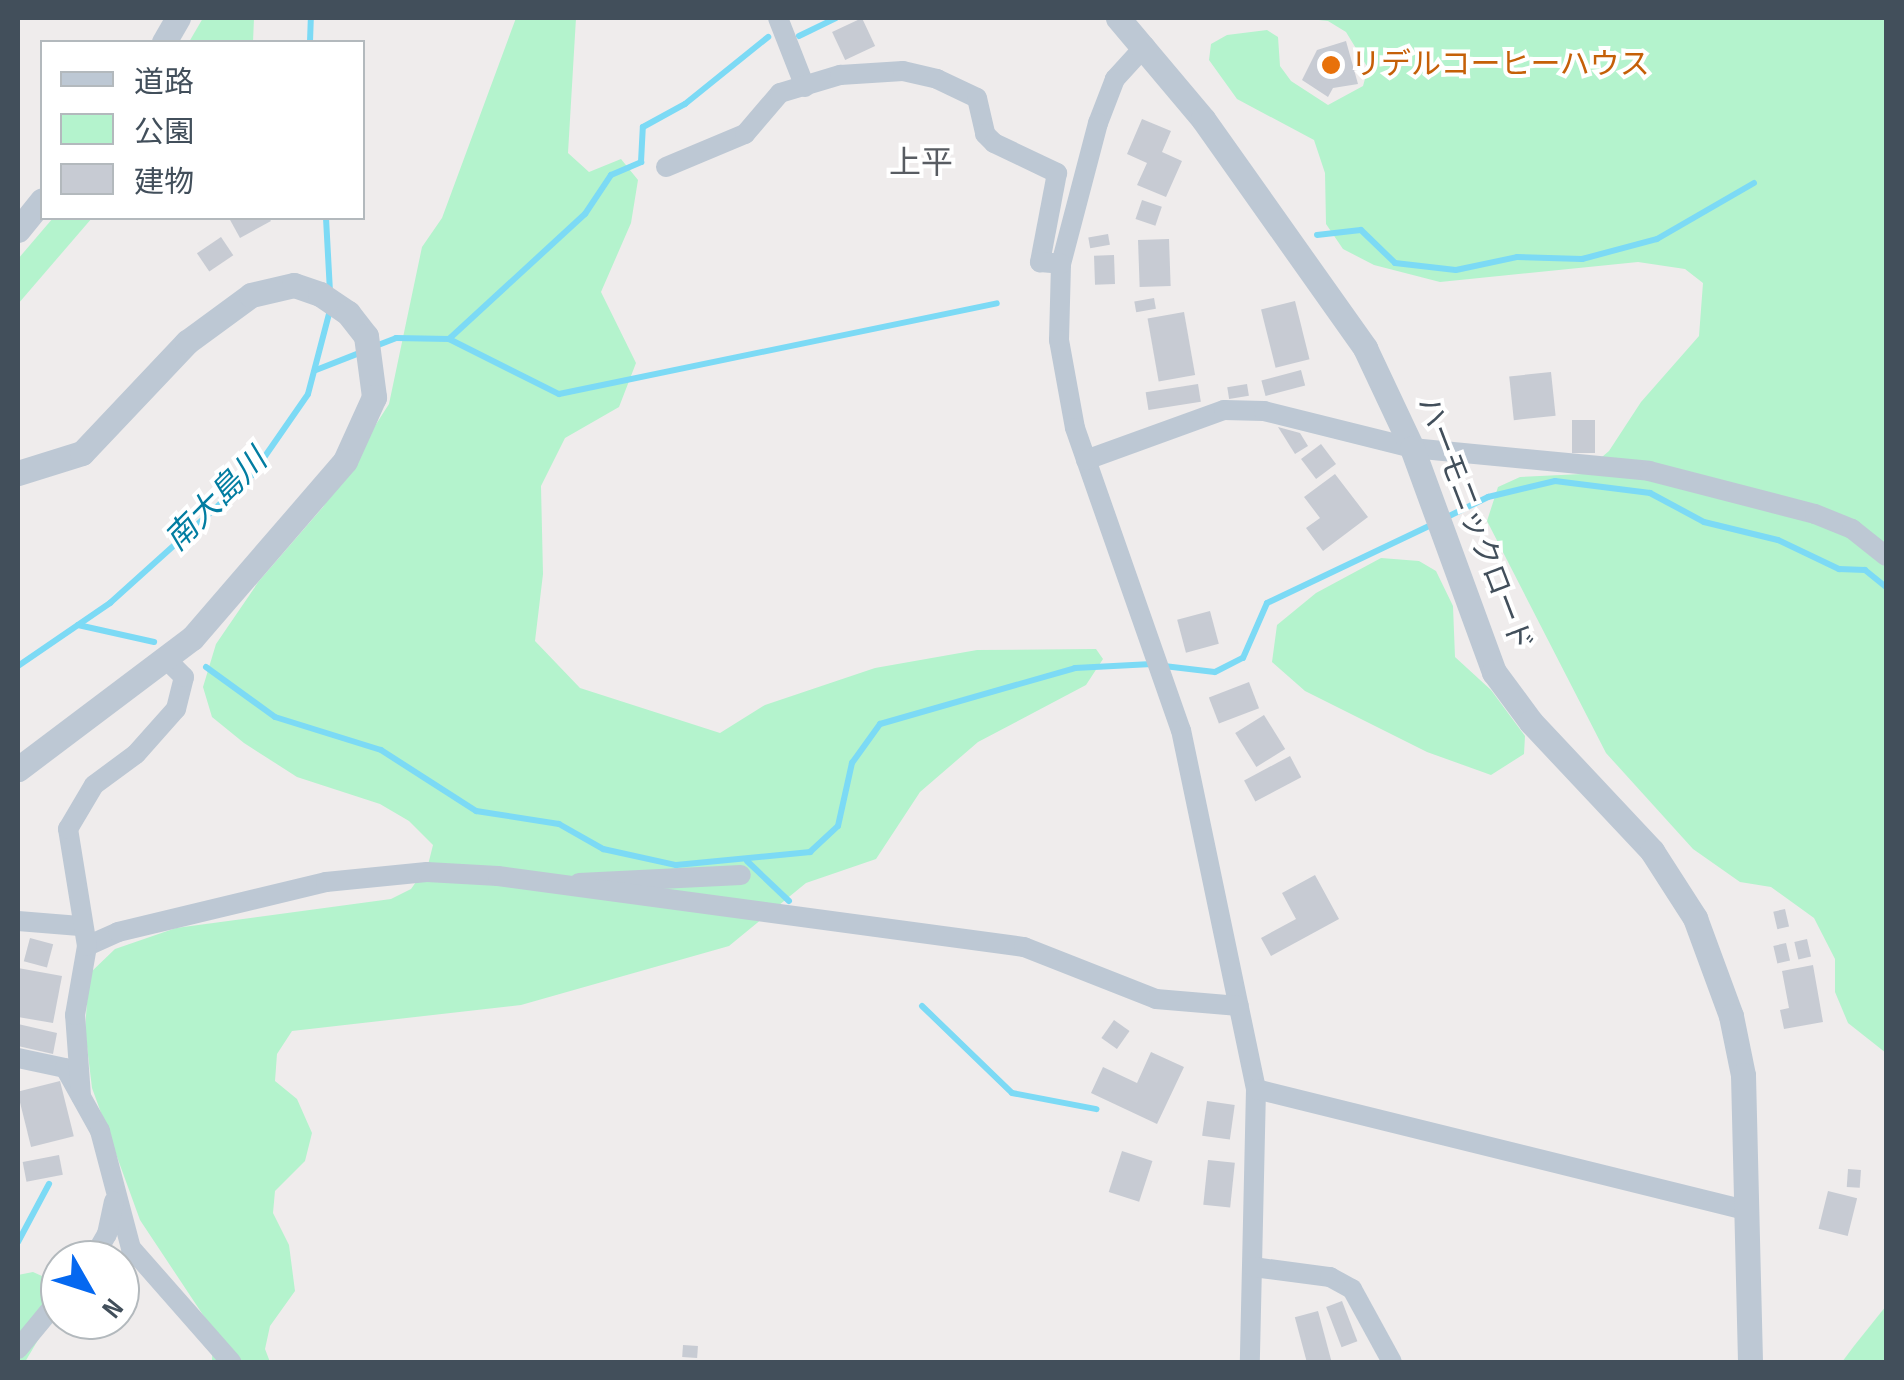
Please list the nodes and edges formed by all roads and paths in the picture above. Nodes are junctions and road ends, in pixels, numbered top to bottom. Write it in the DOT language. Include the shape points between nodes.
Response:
graph roads {
  1 [pos="178,18"];
  2 [pos="778,18"];
  3 [pos="1118,18"];
  4 [pos="165,40"];
  5 [pos="1145,46"];
  6 [pos="805,86"];
  7 [pos="666,167"];
  8 [pos="40,202"];
  9 [pos="18,230"];
  10 [pos="1062,264"];
  11 [pos="1412,448"];
  12 [pos="1086,460"];
  13 [pos="18,473"];
  14 [pos="1886,556"];
  15 [pos="166,659"];
  16 [pos="18,769"];
  17 [pos="741,876"];
  18 [pos="568,886"];
  19 [pos="18,921"];
  20 [pos="84,936"];
  21 [pos="1239,1006"];
  22 [pos="18,1058"];
  23 [pos="1256,1089"];
  24 [pos="82,1096"];
  25 [pos="114,1200"];
  26 [pos="1745,1210"];
  27 [pos="104,1240"];
  28 [pos="1253,1267"];
  29 [pos="40,1322"];
  30 [pos="18,1349"];
  31 [pos="231,1362"];
  32 [pos="1250,1362"];
  33 [pos="1392,1362"];
  34 [pos="1750,1362"];
  1 -- 4 [label="street"];
  2 -- 6 [label="street"];
  3 -- 5 [label="street, ハーモニックロード"];
  5 -- 10 [label="street" via="1115,79 1098,123"];
  5 -- 11 [label="street, ハーモニックロード" via="1365,348"];
  6 -- 7 [label="street" via="780,94 744,134"];
  6 -- 10 [label="street" via="840,74 904,71 977,98 985,134 994,143 1057,173 1040,262"];
  8 -- 9 [label="street"];
  10 -- 12 [label="street" via="1064,390"];
  11 -- 12 [label="street" via="1264,411 1224,410"];
  11 -- 14 [label="street" via="1513,453 1665,475 1815,514 1852,529"];
  11 -- 26 [label="street, ハーモニックロード" via="1494,672 1531,722 1652,851 1695,918 1740,1060"];
  12 -- 21 [label="street" via="1166,680 1197,794"];
  13 -- 15 [label="street" via="82,453 220,311 294,286 348,313 369,345 369,417 345,461 216,615"];
  15 -- 16 [label="street"];
  15 -- 20 [label="street" via="184,677 176,708 136,754 94,785 68,829"];
  17 -- 18 [label="street" via="599,877"];
  18 -- 20 [label="street" via="426,872 326,882"];
  18 -- 21 [label="street" via="1024,948 1156,1000"];
  19 -- 20 [label="street"];
  20 -- 24 [label="street" via="75,1014"];
  21 -- 23 [label="street"];
  22 -- 24 [label="street" via="64,1068"];
  23 -- 26 [label="street"];
  23 -- 28 [label="street"];
  24 -- 25 [label="street" via="100,1130"];
  25 -- 27 [label="street"];
  25 -- 31 [label="street" via="132,1248"];
  26 -- 34 [label="street, ハーモニックロード"];
  28 -- 32 [label="street"];
  28 -- 33 [label="street" via="1330,1277 1352,1289"];
  29 -- 30 [label="street"];
}
